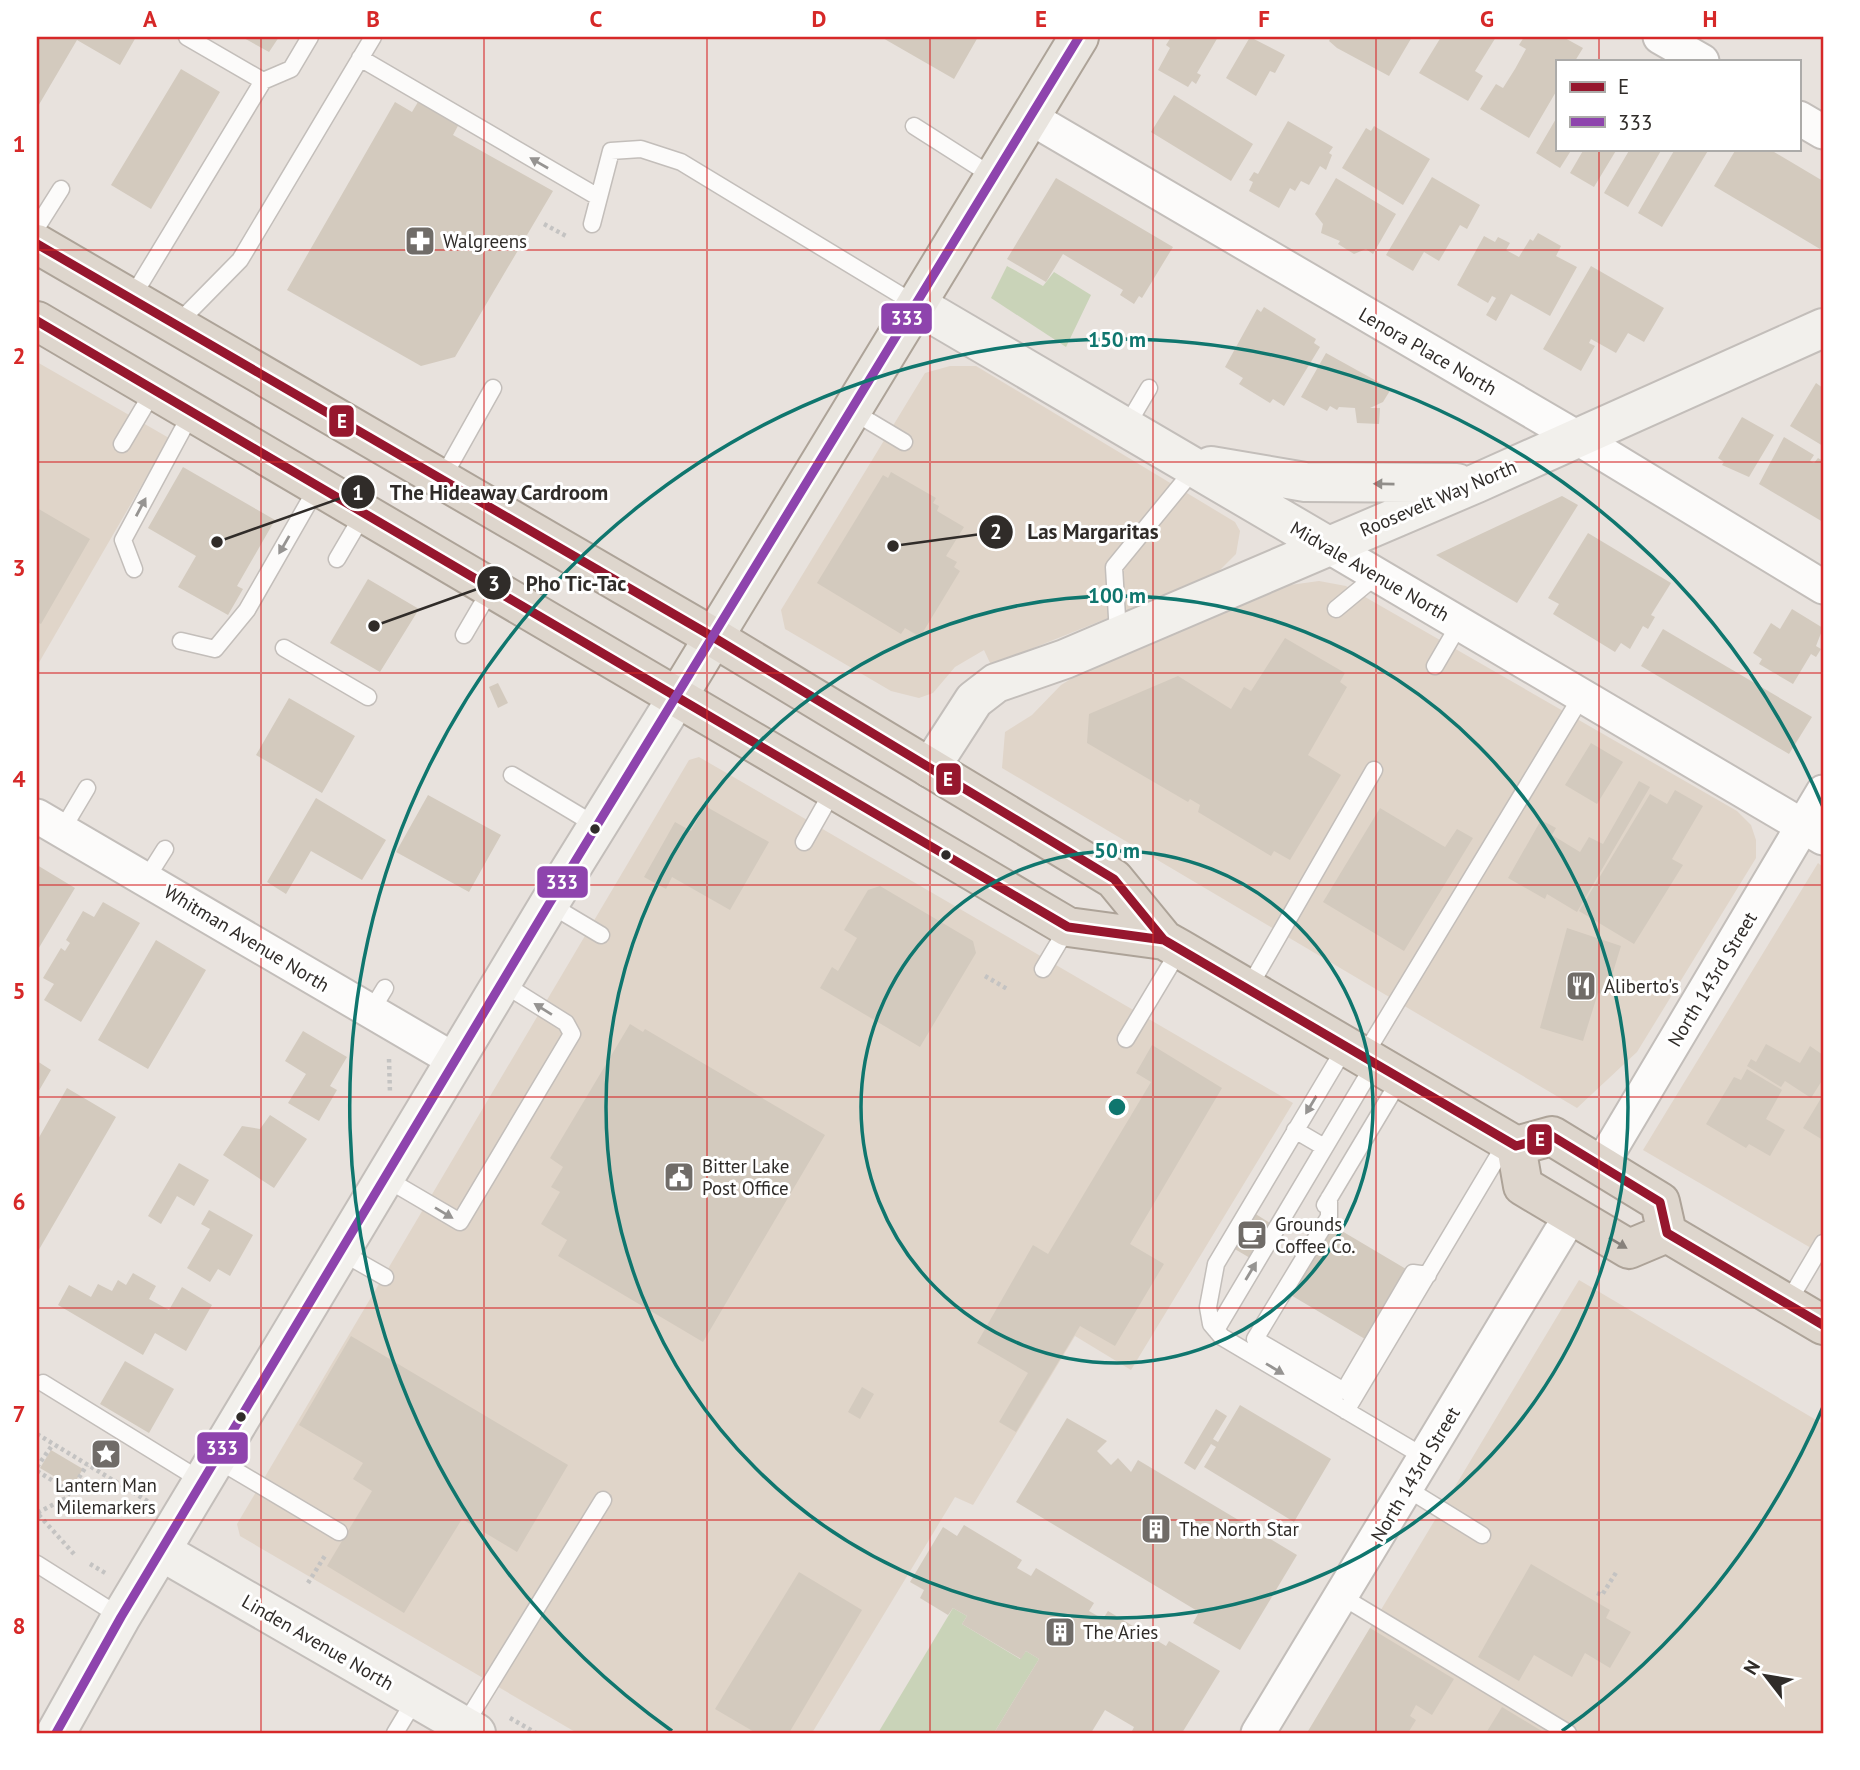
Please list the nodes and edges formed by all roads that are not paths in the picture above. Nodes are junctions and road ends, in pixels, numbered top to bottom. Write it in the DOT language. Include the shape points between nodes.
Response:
graph roads {
  1 [pos="187,37"];
  2 [pos="310,37"];
  3 [pos="373,37"];
  4 [pos="1079,37"];
  5 [pos="1660,37"];
  6 [pos="360,58"];
  7 [pos="1700,60"];
  8 [pos="263,81"];
  9 [pos="1031,118"];
  10 [pos="1800,119"];
  11 [pos="914,126"];
  12 [pos="1823,132"];
  13 [pos="994,177"];
  14 [pos="61,189"];
  15 [pos="598,197"];
  16 [pos="592,224"];
  17 [pos="37,227"];
  18 [pos="37,244"];
  19 [pos="131,299"];
  20 [pos="917,304"];
  21 [pos="37,321"];
  22 [pos="176,325"];
  23 [pos="1823,328"];
  24 [pos="493,388"];
  25 [pos="1149,388"];
  26 [pos="154,390"];
  27 [pos="852,410"];
  28 [pos="192,412"];
  29 [pos="1126,428"];
  30 [pos="1576,437"];
  31 [pos="904,442"];
  32 [pos="122,444"];
  33 [pos="1187,464"];
  34 [pos="442,479"];
  35 [pos="1477,483"];
  36 [pos="318,486"];
  37 [pos="364,513"];
  38 [pos="1328,546"];
  39 [pos="337,559"];
  40 [pos="134,569"];
  41 [pos="1377,575"];
  42 [pos="492,587"];
  43 [pos="1823,587"];
  44 [pos="1336,609"];
  45 [pos="1460,624"];
  46 [pos="1118,634"];
  47 [pos="464,635"];
  48 [pos="713,637"];
  49 [pos="181,641"];
  50 [pos="284,648"];
  51 [pos="1435,666"];
  52 [pos="1583,694"];
  53 [pos="678,696"];
  54 [pos="368,697"];
  55 [pos="930,768"];
  56 [pos="1374,770"];
  57 [pos="512,775"];
  58 [pos="87,788"];
  59 [pos="834,789"];
  60 [pos="1823,792"];
  61 [pos="49,823"];
  62 [pos="597,826"];
  63 [pos="1813,832"];
  64 [pos="804,842"];
  65 [pos="165,849"];
  66 [pos="146,879"];
  67 [pos="549,904"];
  68 [pos="1068,927"];
  69 [pos="601,935"];
  70 [pos="1172,945"];
  71 [pos="1043,969"];
  72 [pos="502,983"];
  73 [pos="1248,989"];
  74 [pos="1126,1039"];
  75 [pos="456,1060"];
  76 [pos="1371,1061"];
  77 [pos="1295,1130"];
  78 [pos="1512,1143"];
  79 [pos="1324,1147"];
  80 [pos="1601,1165"];
  81 [pos="385,1178"];
  82 [pos="1329,1198"];
  83 [pos="1571,1215"];
  84 [pos="1667,1233"];
  85 [pos="1823,1243"];
  86 [pos="341,1252"];
  87 [pos="1427,1275"];
  88 [pos="385,1278"];
  89 [pos="1787,1304"];
  90 [pos="1823,1325"];
  91 [pos="1216,1330"];
  92 [pos="1240,1348"];
  93 [pos="43,1383"];
  94 [pos="1346,1411"];
  95 [pos="1426,1458"];
  96 [pos="209,1470"];
  97 [pos="1406,1488"];
  98 [pos="603,1500"];
  99 [pos="339,1532"];
  100 [pos="1482,1535"];
  101 [pos="161,1550"];
  102 [pos="37,1564"];
  103 [pos="1341,1596"];
  104 [pos="121,1616"];
  105 [pos="416,1698"];
  106 [pos="470,1730"];
  107 [pos="56,1733"];
  108 [pos="395,1733"];
  109 [pos="1258,1733"];
  110 [pos="1568,1733"];
  1 -- 8 [label="lane"];
  2 -- 8 [label="lane" via="291,69"];
  3 -- 6 [label="lane"];
  4 -- 9 [label="main road"];
  5 -- 7 [label="street"];
  15 -- 6 [label="lane, one-way"];
  6 -- 22 [label="lane" via="240,261"];
  8 -- 19 [label="lane"];
  9 -- 13 [label="main road"];
  9 -- 30 [label="street, Lenora Place North"];
  10 -- 12 [label="street"];
  11 -- 13 [label="lane"];
  13 -- 20 [label="main road"];
  14 -- 17 [label="lane"];
  15 -- 16 [label="lane"];
  15 -- 20 [label="lane" via="611,151 641,149 681,162"];
  18 -- 19 [label="highway"];
  19 -- 22 [label="highway"];
  20 -- 27 [label="main road"];
  20 -- 29 [label="street, Midvale Avenue North"];
  21 -- 26 [label="highway"];
  22 -- 34 [label="highway"];
  23 -- 30 [label="street, Roosevelt Way North"];
  24 -- 34 [label="lane"];
  25 -- 29 [label="lane"];
  26 -- 28 [label="highway"];
  26 -- 32 [label="lane"];
  27 -- 31 [label="lane"];
  27 -- 48 [label="main road"];
  28 -- 36 [label="highway"];
  40 -- 28 [label="lane, one-way" via="123,540"];
  29 -- 33 [label="street, Midvale Avenue North"];
  30 -- 35 [label="street, Roosevelt Way North"];
  30 -- 43 [label="street, Lenora Place North"];
  35 -- 33 [label="street, one-way" via="1305,482"];
  33 -- 38 [label="street, Midvale Avenue North"];
  33 -- 46 [label="lane" via="1114,567"];
  34 -- 48 [label="highway"];
  35 -- 38 [label="street, Roosevelt Way North"];
  36 -- 37 [label="highway"];
  36 -- 49 [label="lane, one-way" via="247,610 215,649"];
  37 -- 39 [label="lane"];
  37 -- 42 [label="highway"];
  38 -- 41 [label="street, Midvale Avenue North"];
  38 -- 46 [label="street, Roosevelt Way North"];
  41 -- 44 [label="lane"];
  41 -- 45 [label="street, Midvale Avenue North"];
  42 -- 47 [label="lane"];
  42 -- 53 [label="highway"];
  45 -- 51 [label="lane"];
  45 -- 52 [label="street, Midvale Avenue North"];
  46 -- 55 [label="street, Roosevelt Way North" via="996,683 974,700"];
  48 -- 53 [label="main road"];
  48 -- 55 [label="highway"];
  50 -- 54 [label="lane"];
  52 -- 63 [label="street, Midvale Avenue North"];
  52 -- 76 [label="lane"];
  53 -- 59 [label="highway"];
  53 -- 62 [label="street"];
  55 -- 70 [label="highway" via="1114,879"];
  56 -- 73 [label="lane"];
  57 -- 62 [label="lane"];
  58 -- 61 [label="lane"];
  59 -- 64 [label="lane"];
  59 -- 68 [label="highway"];
  60 -- 63 [label="street, North 143rd Street"];
  61 -- 66 [label="street, Whitman Avenue North"];
  62 -- 67 [label="street"];
  63 -- 80 [label="street, North 143rd Street"];
  65 -- 66 [label="lane"];
  66 -- 75 [label="street, Whitman Avenue North" via="378,999"];
  67 -- 69 [label="lane"];
  67 -- 72 [label="street"];
  68 -- 70 [label="highway"];
  68 -- 71 [label="lane"];
  70 -- 73 [label="highway"];
  70 -- 74 [label="lane"];
  72 -- 75 [label="street"];
  81 -- 72 [label="lane, one-way" via="460,1222 572,1034 566,1023"];
  73 -- 76 [label="highway"];
  75 -- 81 [label="street"];
  76 -- 77 [label="lane, one-way"];
  76 -- 78 [label="highway"];
  76 -- 79 [label="lane"];
  76 -- 82 [label="lane"];
  77 -- 79 [label="lane"];
  77 -- 91 [label="lane" via="1216,1264 1208,1307"];
  78 -- 80 [label="highway" via="1552,1136"];
  78 -- 83 [label="highway" via="1524,1186"];
  78 -- 87 [label="lane"];
  91 -- 79 [label="lane, one-way"];
  80 -- 84 [label="highway" via="1660,1202"];
  81 -- 86 [label="street"];
  82 -- 87 [label="lane" via="1329,1217 1255,1339 1344,1391 1413,1273"];
  82 -- 92 [label="lane"];
  83 -- 84 [label="highway, one-way" via="1629,1250"];
  83 -- 95 [label="street, North 143rd Street"];
  84 -- 89 [label="highway"];
  85 -- 89 [label="lane"];
  86 -- 88 [label="lane"];
  86 -- 96 [label="street"];
  87 -- 94 [label="lane"];
  89 -- 90 [label="highway"];
  91 -- 92 [label="lane"];
  92 -- 94 [label="lane, one-way"];
  93 -- 96 [label="lane"];
  94 -- 95 [label="lane"];
  95 -- 97 [label="street, North 143rd Street"];
  96 -- 99 [label="lane"];
  96 -- 101 [label="street"];
  97 -- 100 [label="lane"];
  97 -- 103 [label="street, North 143rd Street"];
  98 -- 106 [label="lane"];
  101 -- 104 [label="street"];
  101 -- 105 [label="street, Linden Avenue North"];
  102 -- 104 [label="lane"];
  103 -- 109 [label="street, North 143rd Street"];
  103 -- 110 [label="lane"];
  104 -- 107 [label="street"];
  105 -- 106 [label="street, Linden Avenue North"];
  105 -- 108 [label="lane"];
}
